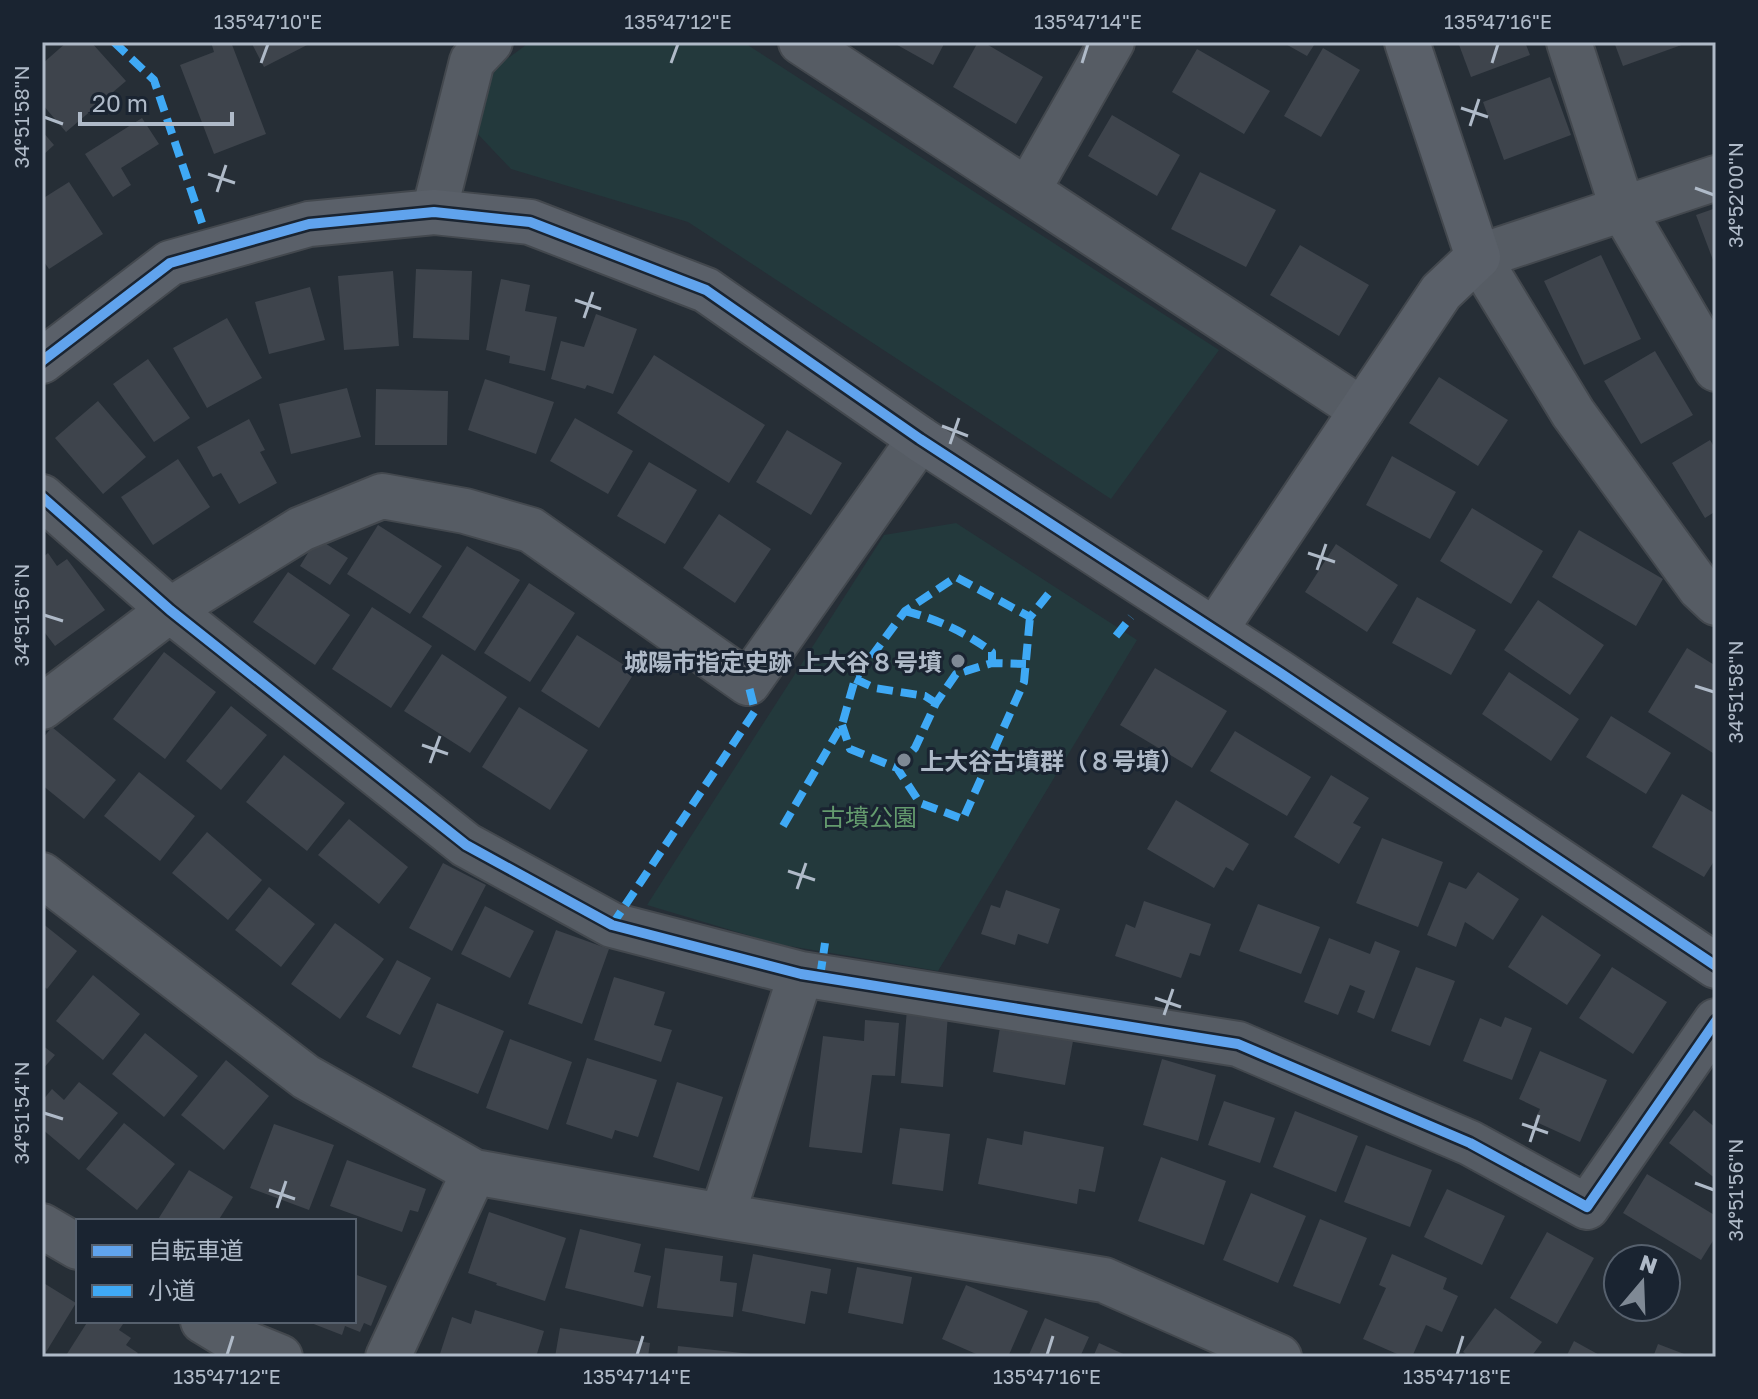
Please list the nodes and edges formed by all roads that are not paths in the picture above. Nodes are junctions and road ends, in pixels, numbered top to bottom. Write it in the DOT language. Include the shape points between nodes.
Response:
graph roads {
  1 [pos="490,42"];
  2 [pos="801,42"];
  3 [pos="1112,42"];
  4 [pos="1407,42"];
  5 [pos="1569,42"];
  6 [pos="1716,178"];
  7 [pos="1028,190"];
  8 [pos="1623,210"];
  9 [pos="434,212"];
  10 [pos="1478,257"];
  11 [pos="42,361"];
  12 [pos="1716,369"];
  13 [pos="1362,410"];
  14 [pos="920,439"];
  15 [pos="42,497"];
  16 [pos="1716,603"];
  17 [pos="170,610"];
  18 [pos="1215,630"];
  19 [pos="42,707"];
  20 [pos="42,875"];
  21 [pos="1716,966"];
  22 [pos="801,974"];
  23 [pos="1716,1021"];
  24 [pos="474,1172"];
  25 [pos="722,1216"];
  26 [pos="42,1226"];
  27 [pos="76,1246"];
  28 [pos="206,1323"];
  29 [pos="280,1357"];
  30 [pos="388,1357"];
  31 [pos="1279,1357"];
  1 -- 9 [label="street" via="472,61"];
  2 -- 7 [label="street"];
  3 -- 7 [label="street"];
  4 -- 10 [label="street"];
  5 -- 8 [label="street"];
  6 -- 8 [label="street"];
  7 -- 13 [label="street"];
  8 -- 10 [label="street"];
  8 -- 12 [label="street"];
  9 -- 11 [label="street" via="309,224 170,263"];
  9 -- 14 [label="street" via="530,222 706,290"];
  10 -- 13 [label="street" via="1441,292"];
  10 -- 16 [label="street" via="1573,413"];
  13 -- 18 [label="street"];
  14 -- 17 [label="street" via="748,683 531,530 382,496 301,529"];
  14 -- 18 [label="street"];
  15 -- 17 [label="street"];
  17 -- 19 [label="street"];
  17 -- 22 [label="street" via="466,845 612,925"];
  18 -- 21 [label="street"];
  20 -- 24 [label="street" via="306,1077"];
  22 -- 23 [label="street" via="1238,1044 1470,1143 1587,1207"];
  22 -- 25 [label="street"];
  24 -- 25 [label="street"];
  24 -- 30 [label="street"];
  25 -- 31 [label="street" via="1104,1280"];
  26 -- 27 [label="street"];
  28 -- 29 [label="street"];
}
